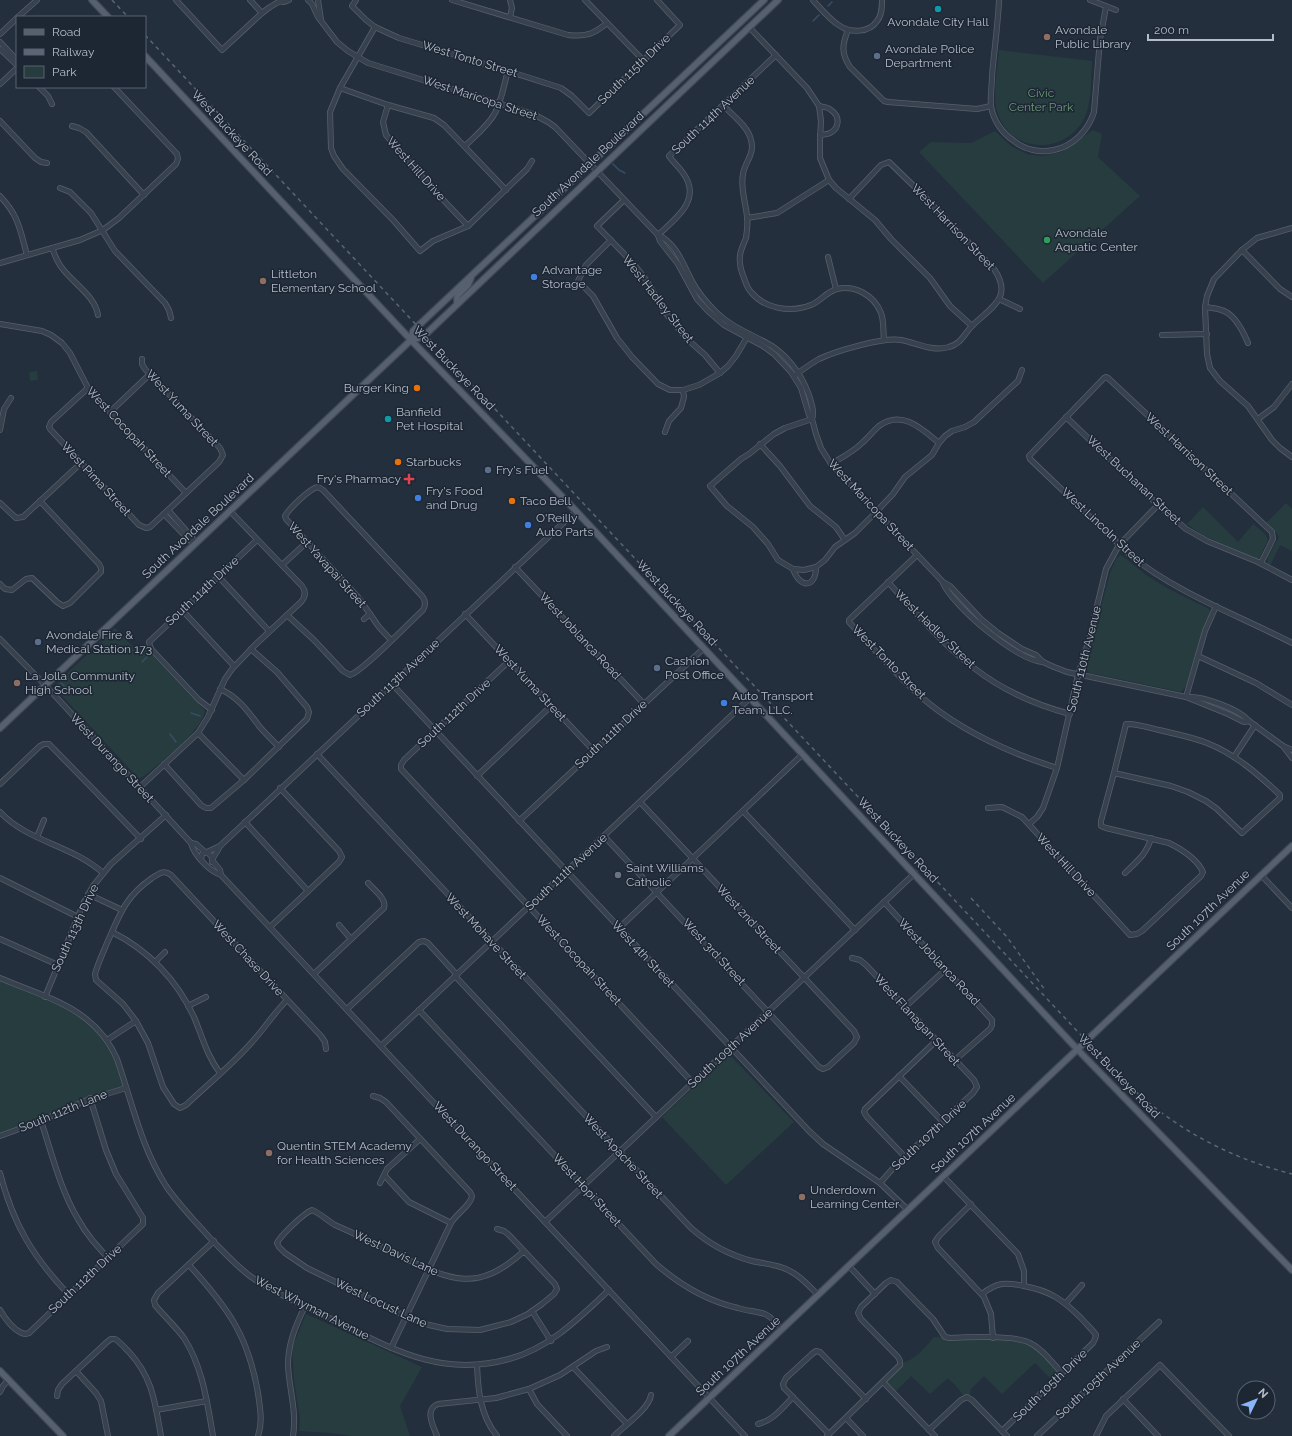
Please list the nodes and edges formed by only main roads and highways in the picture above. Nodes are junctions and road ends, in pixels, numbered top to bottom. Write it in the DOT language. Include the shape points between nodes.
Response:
graph roads {
  1 [pos="92,0"];
  2 [pos="764,0"];
  3 [pos="778,0"];
  4 [pos="107,16"];
  5 [pos="146,57"];
  6 [pos="472,275"];
  7 [pos="457,304"];
  8 [pos="411,340"];
  9 [pos="0,728"];
  10 [pos="1292,846"];
  11 [pos="1077,1050"];
  12 [pos="1292,1270"];
  13 [pos="0,1371"];
  14 [pos="63,1436"];
  15 [pos="669,1436"];
  1 -- 4 [label="main road"];
  2 -- 6 [label="main road, South Avondale Boulevard"];
  3 -- 7 [label="main road, South Avondale Boulevard"];
  5 -- 8 [label="main road, West Buckeye Road"];
  6 -- 7 [label="main road" via="468,285 457,296"];
  6 -- 8 [label="main road, South Avondale Boulevard" via="413,331"];
  7 -- 8 [label="main road, South Avondale Boulevard" via="422,338"];
  8 -- 9 [label="main road, South Avondale Boulevard"];
  8 -- 11 [label="main road, West Buckeye Road" via="576,510"];
  10 -- 11 [label="main road, South 107th Avenue"];
  11 -- 12 [label="main road, West Buckeye Road"];
  11 -- 15 [label="main road, South 107th Avenue"];
  13 -- 14 [label="main road"];
}
